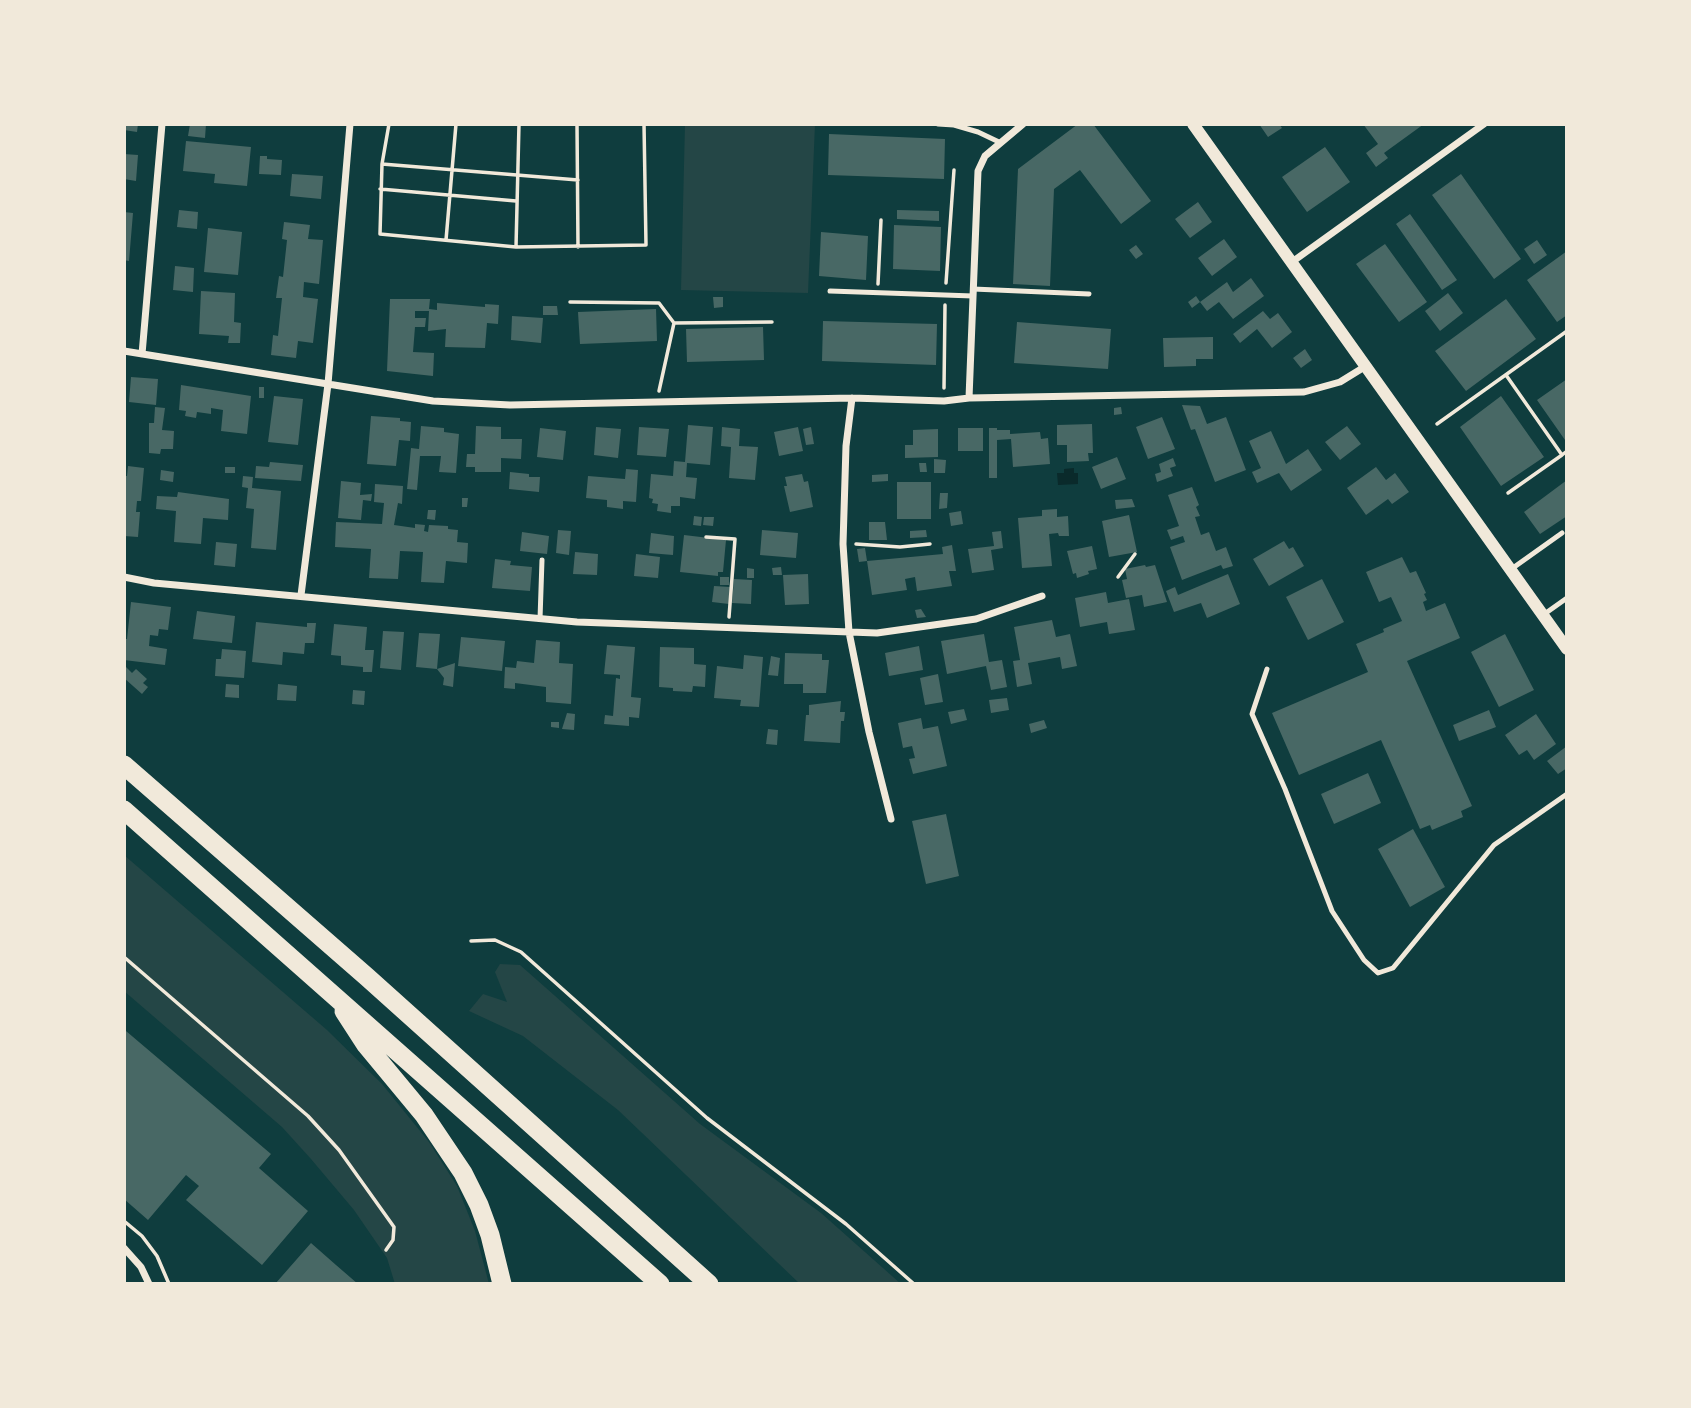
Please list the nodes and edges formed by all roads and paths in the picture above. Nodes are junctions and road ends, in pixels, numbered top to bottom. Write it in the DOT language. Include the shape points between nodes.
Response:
graph roads {
  1 [pos="162,124"];
  2 [pos="350,124"];
  3 [pos="389,124"];
  4 [pos="456,124"];
  5 [pos="513,124"];
  6 [pos="519,124"];
  7 [pos="577,124"];
  8 [pos="644,124"];
  9 [pos="938,124"];
  10 [pos="1023,124"];
  11 [pos="1193,124"];
  12 [pos="1484,124"];
  13 [pos="999,142"];
  14 [pos="382,164"];
  15 [pos="452,170"];
  16 [pos="518,176"];
  17 [pos="578,180"];
  18 [pos="380,189"];
  19 [pos="450,195"];
  20 [pos="516,201"];
  21 [pos="881,220"];
  22 [pos="446,240"];
  23 [pos="516,247"];
  24 [pos="578,247"];
  25 [pos="1292,262"];
  26 [pos="830,291"];
  27 [pos="877,293"];
  28 [pos="973,293"];
  29 [pos="1089,294"];
  30 [pos="570,302"];
  31 [pos="772,322"];
  32 [pos="674,323"];
  33 [pos="1567,331"];
  34 [pos="124,351"];
  35 [pos="142,354"];
  36 [pos="1366,366"];
  37 [pos="1506,374"];
  38 [pos="328,384"];
  39 [pos="852,398"];
  40 [pos="969,398"];
  41 [pos="656,404"];
  42 [pos="1437,424"];
  43 [pos="1564,453"];
  44 [pos="1508,493"];
  45 [pos="1562,533"];
  46 [pos="706,537"];
  47 [pos="843,544"];
  48 [pos="930,544"];
  49 [pos="1135,554"];
  50 [pos="542,560"];
  51 [pos="1510,570"];
  52 [pos="124,577"];
  53 [pos="1118,577"];
  54 [pos="302,595"];
  55 [pos="1042,596"];
  56 [pos="1567,598"];
  57 [pos="1543,615"];
  58 [pos="540,619"];
  59 [pos="728,629"];
  60 [pos="849,632"];
  61 [pos="1567,649"];
  62 [pos="1267,669"];
  63 [pos="124,765"];
  64 [pos="1567,794"];
  65 [pos="124,810"];
  66 [pos="891,819"];
  67 [pos="471,941"];
  68 [pos="124,957"];
  69 [pos="330,990"];
  70 [pos="124,1221"];
  71 [pos="124,1248"];
  72 [pos="386,1250"];
  73 [pos="149,1284"];
  74 [pos="169,1284"];
  75 [pos="502,1284"];
  76 [pos="660,1284"];
  77 [pos="709,1284"];
  78 [pos="914,1284"];
  1 -- 35 [label="street"];
  2 -- 38 [label="street"];
  3 -- 14 [label="path"];
  4 -- 15 [label="path"];
  5 -- 6 [label="path"];
  6 -- 16 [label="path"];
  7 -- 17 [label="path"];
  8 -- 24 [label="path" via="646,245"];
  9 -- 13 [label="lane" via="978,132"];
  10 -- 13 [label="street"];
  11 -- 25 [label="street"];
  12 -- 25 [label="street"];
  13 -- 28 [label="street" via="978,171"];
  14 -- 15 [label="path"];
  14 -- 18 [label="path"];
  15 -- 16 [label="path"];
  15 -- 19 [label="path"];
  16 -- 17 [label="path"];
  16 -- 20 [label="path"];
  17 -- 24 [label="path"];
  18 -- 19 [label="path"];
  18 -- 22 [label="path" via="380,234"];
  19 -- 20 [label="path"];
  19 -- 22 [label="path"];
  20 -- 23 [label="path"];
  21 -- 27 [label="path"];
  22 -- 23 [label="path"];
  23 -- 24 [label="path"];
  25 -- 36 [label="street"];
  26 -- 27 [label="lane"];
  27 -- 28 [label="lane"];
  28 -- 29 [label="lane"];
  28 -- 40 [label="street"];
  30 -- 32 [label="path" via="659,303"];
  31 -- 32 [label="path"];
  32 -- 41 [label="path"];
  33 -- 37 [label="path"];
  34 -- 35 [label="street"];
  35 -- 38 [label="street"];
  36 -- 40 [label="street" via="1339,382 1304,392"];
  36 -- 51 [label="street"];
  37 -- 42 [label="path"];
  37 -- 43 [label="path"];
  38 -- 41 [label="street" via="433,401"];
  38 -- 54 [label="street"];
  39 -- 40 [label="street"];
  39 -- 41 [label="street"];
  39 -- 47 [label="street"];
  43 -- 44 [label="path"];
  45 -- 51 [label="lane"];
  46 -- 59 [label="path" via="735,539"];
  47 -- 48 [label="path"];
  47 -- 60 [label="street"];
  49 -- 53 [label="path"];
  50 -- 58 [label="lane"];
  51 -- 57 [label="street"];
  52 -- 54 [label="street"];
  54 -- 58 [label="street"];
  55 -- 60 [label="street" via="976,619 877,634"];
  56 -- 57 [label="lane"];
  57 -- 61 [label="street"];
  58 -- 59 [label="street"];
  59 -- 60 [label="street"];
  60 -- 66 [label="street"];
  62 -- 64 [label="lane" via="1252,715 1332,912 1364,960 1378,972 1393,968 1494,845"];
  63 -- 77 [label="highway"];
  65 -- 69 [label="highway"];
  67 -- 78 [label="path" via="495,940 521,952 707,1118 846,1224"];
  68 -- 72 [label="path" via="308,1116 339,1150 394,1227"];
  69 -- 75 [label="highway" via="463,1173 490,1235"];
  69 -- 76 [label="highway"];
  70 -- 74 [label="path" via="157,1256"];
  71 -- 73 [label="street"];
}
